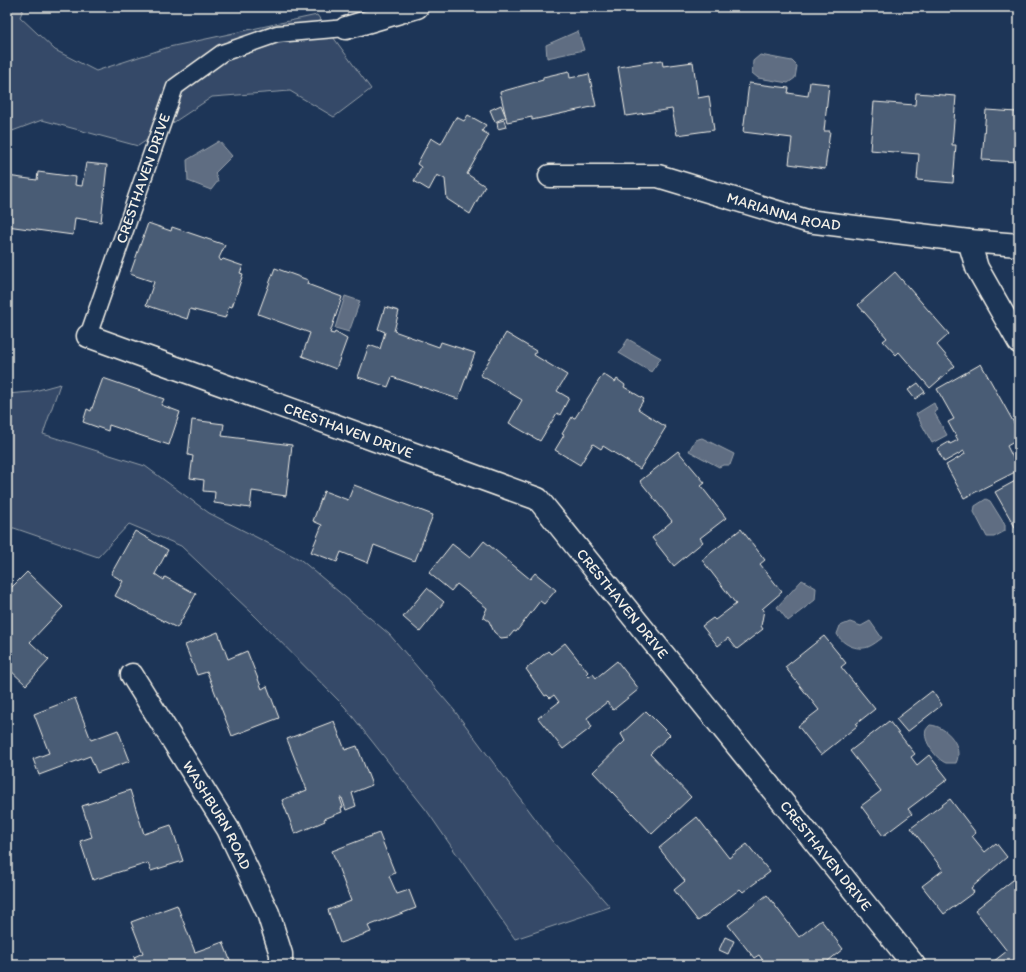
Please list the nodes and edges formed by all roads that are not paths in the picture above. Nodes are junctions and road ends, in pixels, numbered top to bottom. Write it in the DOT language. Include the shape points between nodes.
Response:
graph roads {
  1 [pos="417,7"];
  2 [pos="346,28"];
  3 [pos="550,176"];
  4 [pos="969,241"];
  5 [pos="1019,245"];
  6 [pos="88,336"];
  7 [pos="1019,342"];
  8 [pos="132,675"];
  9 [pos="282,965"];
  10 [pos="914,965"];
  1 -- 2 [label="street, CRESTHAVEN DRIVE"];
  2 -- 6 [label="lane, CRESTHAVEN DRIVE" via="278,34 222,53 175,87"];
  3 -- 4 [label="street, MARIANNA ROAD" via="658,176 807,221"];
  4 -- 5 [label="street, MARIANNA ROAD"];
  4 -- 7 [label="street" via="978,268"];
  6 -- 10 [label="street, CRESTHAVEN DRIVE" via="538,499"];
  8 -- 9 [label="street, WASHBURN ROAD" via="228,829 268,913"];
}
